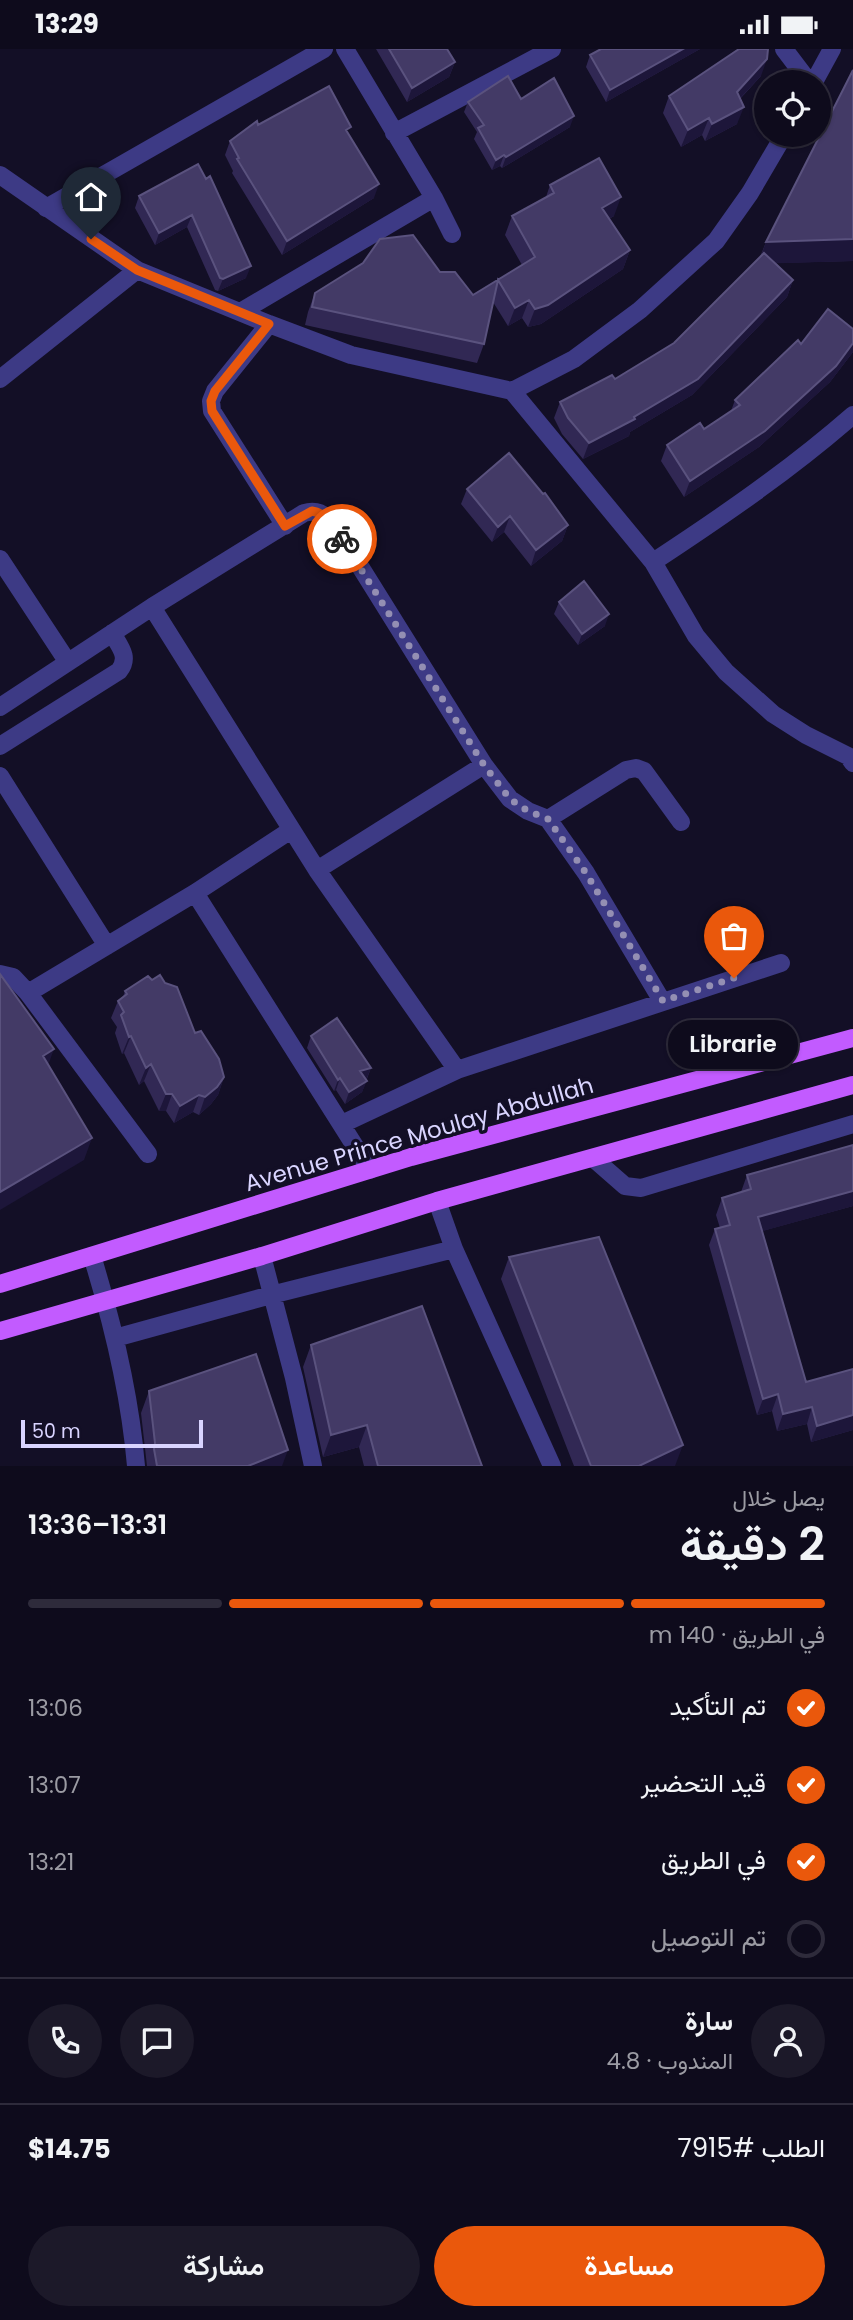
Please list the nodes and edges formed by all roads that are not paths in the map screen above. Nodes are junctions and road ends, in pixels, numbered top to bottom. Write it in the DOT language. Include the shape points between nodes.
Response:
graph roads {
  1 [pos="324,49"];
  2 [pos="345,49"];
  3 [pos="552,49"];
  4 [pos="784,49"];
  5 [pos="832,49"];
  6 [pos="801,70"];
  7 [pos="819,70"];
  8 [pos="394,132"];
  9 [pos="777,147"];
  10 [pos="0,175"];
  11 [pos="434,198"];
  12 [pos="46,208"];
  13 [pos="452,234"];
  14 [pos="137,270"];
  15 [pos="243,311"];
  16 [pos="269,324"];
  17 [pos="0,379"];
  18 [pos="512,391"];
  19 [pos="853,415"];
  20 [pos="285,526"];
  21 [pos="0,559"];
  22 [pos="653,562"];
  23 [pos="152,607"];
  24 [pos="112,633"];
  25 [pos="67,661"];
  26 [pos="0,707"];
  27 [pos="0,746"];
  28 [pos="851,757"];
  29 [pos="484,765"];
  30 [pos="0,776"];
  31 [pos="548,819"];
  32 [pos="681,821"];
  33 [pos="291,830"];
  34 [pos="317,870"];
  35 [pos="195,893"];
  36 [pos="107,946"];
  37 [pos="782,963"];
  38 [pos="0,974"];
  39 [pos="28,993"];
  40 [pos="663,1001"];
  41 [pos="853,1038"];
  42 [pos="457,1070"];
  43 [pos="853,1085"];
  44 [pos="342,1123"];
  45 [pos="853,1124"];
  46 [pos="148,1154"];
  47 [pos="593,1158"];
  48 [pos="370,1170"];
  49 [pos="437,1201"];
  50 [pos="454,1249"];
  51 [pos="262,1256"];
  52 [pos="92,1257"];
  53 [pos="0,1284"];
  54 [pos="271,1295"];
  55 [pos="105,1299"];
  56 [pos="0,1331"];
  57 [pos="115,1338"];
  58 [pos="136,1466"];
  59 [pos="313,1466"];
  60 [pos="552,1466"];
  1 -- 12 [label="street"];
  2 -- 8 [label="street"];
  3 -- 8 [label="street"];
  4 -- 6 [label="street"];
  5 -- 7 [label="street"];
  8 -- 11 [label="street"];
  9 -- 18 [label="street" via="716,241 640,310 574,359"];
  10 -- 12 [label="street"];
  11 -- 13 [label="street"];
  11 -- 15 [label="street"];
  12 -- 14 [label="street"];
  14 -- 15 [label="street"];
  14 -- 17 [label="street"];
  15 -- 16 [label="street"];
  16 -- 18 [label="street" via="351,355"];
  16 -- 20 [label="street" via="211,401 212,411"];
  18 -- 22 [label="street"];
  19 -- 22 [label="street" via="747,500"];
  20 -- 23 [label="street"];
  20 -- 29 [label="street" via="312,511 333,523"];
  21 -- 25 [label="street"];
  22 -- 28 [label="street" via="696,636 726,672 773,714"];
  23 -- 24 [label="street"];
  23 -- 33 [label="street"];
  24 -- 25 [label="street"];
  24 -- 27 [label="street" via="125,658 119,671"];
  25 -- 26 [label="street"];
  29 -- 31 [label="street" via="510,799"];
  29 -- 34 [label="street"];
  30 -- 36 [label="street"];
  31 -- 32 [label="street" via="636,768 644,771"];
  31 -- 40 [label="street"];
  33 -- 34 [label="street"];
  33 -- 35 [label="street"];
  34 -- 42 [label="street"];
  35 -- 36 [label="street"];
  35 -- 44 [label="street"];
  36 -- 39 [label="street"];
  37 -- 40 [label="street"];
  38 -- 39 [label="street" via="13,977"];
  39 -- 46 [label="street"];
  40 -- 42 [label="street"];
  41 -- 48 [label="main road, Avenue Prince Moulay Abdullah"];
  42 -- 44 [label="street"];
  43 -- 47 [label="main road"];
  44 -- 48 [label="street"];
  45 -- 47 [label="street" via="641,1188 625,1186"];
  47 -- 49 [label="main road"];
  48 -- 52 [label="main road, Avenue Prince Moulay Abdullah"];
  49 -- 50 [label="street"];
  49 -- 51 [label="main road"];
  50 -- 54 [label="street"];
  50 -- 60 [label="street"];
  51 -- 54 [label="street"];
  51 -- 55 [label="main road"];
  52 -- 53 [label="main road, Avenue Prince Moulay Abdullah"];
  52 -- 55 [label="street"];
  54 -- 57 [label="street"];
  54 -- 59 [label="street"];
  55 -- 56 [label="main road"];
  55 -- 57 [label="street"];
  57 -- 58 [label="street"];
}
